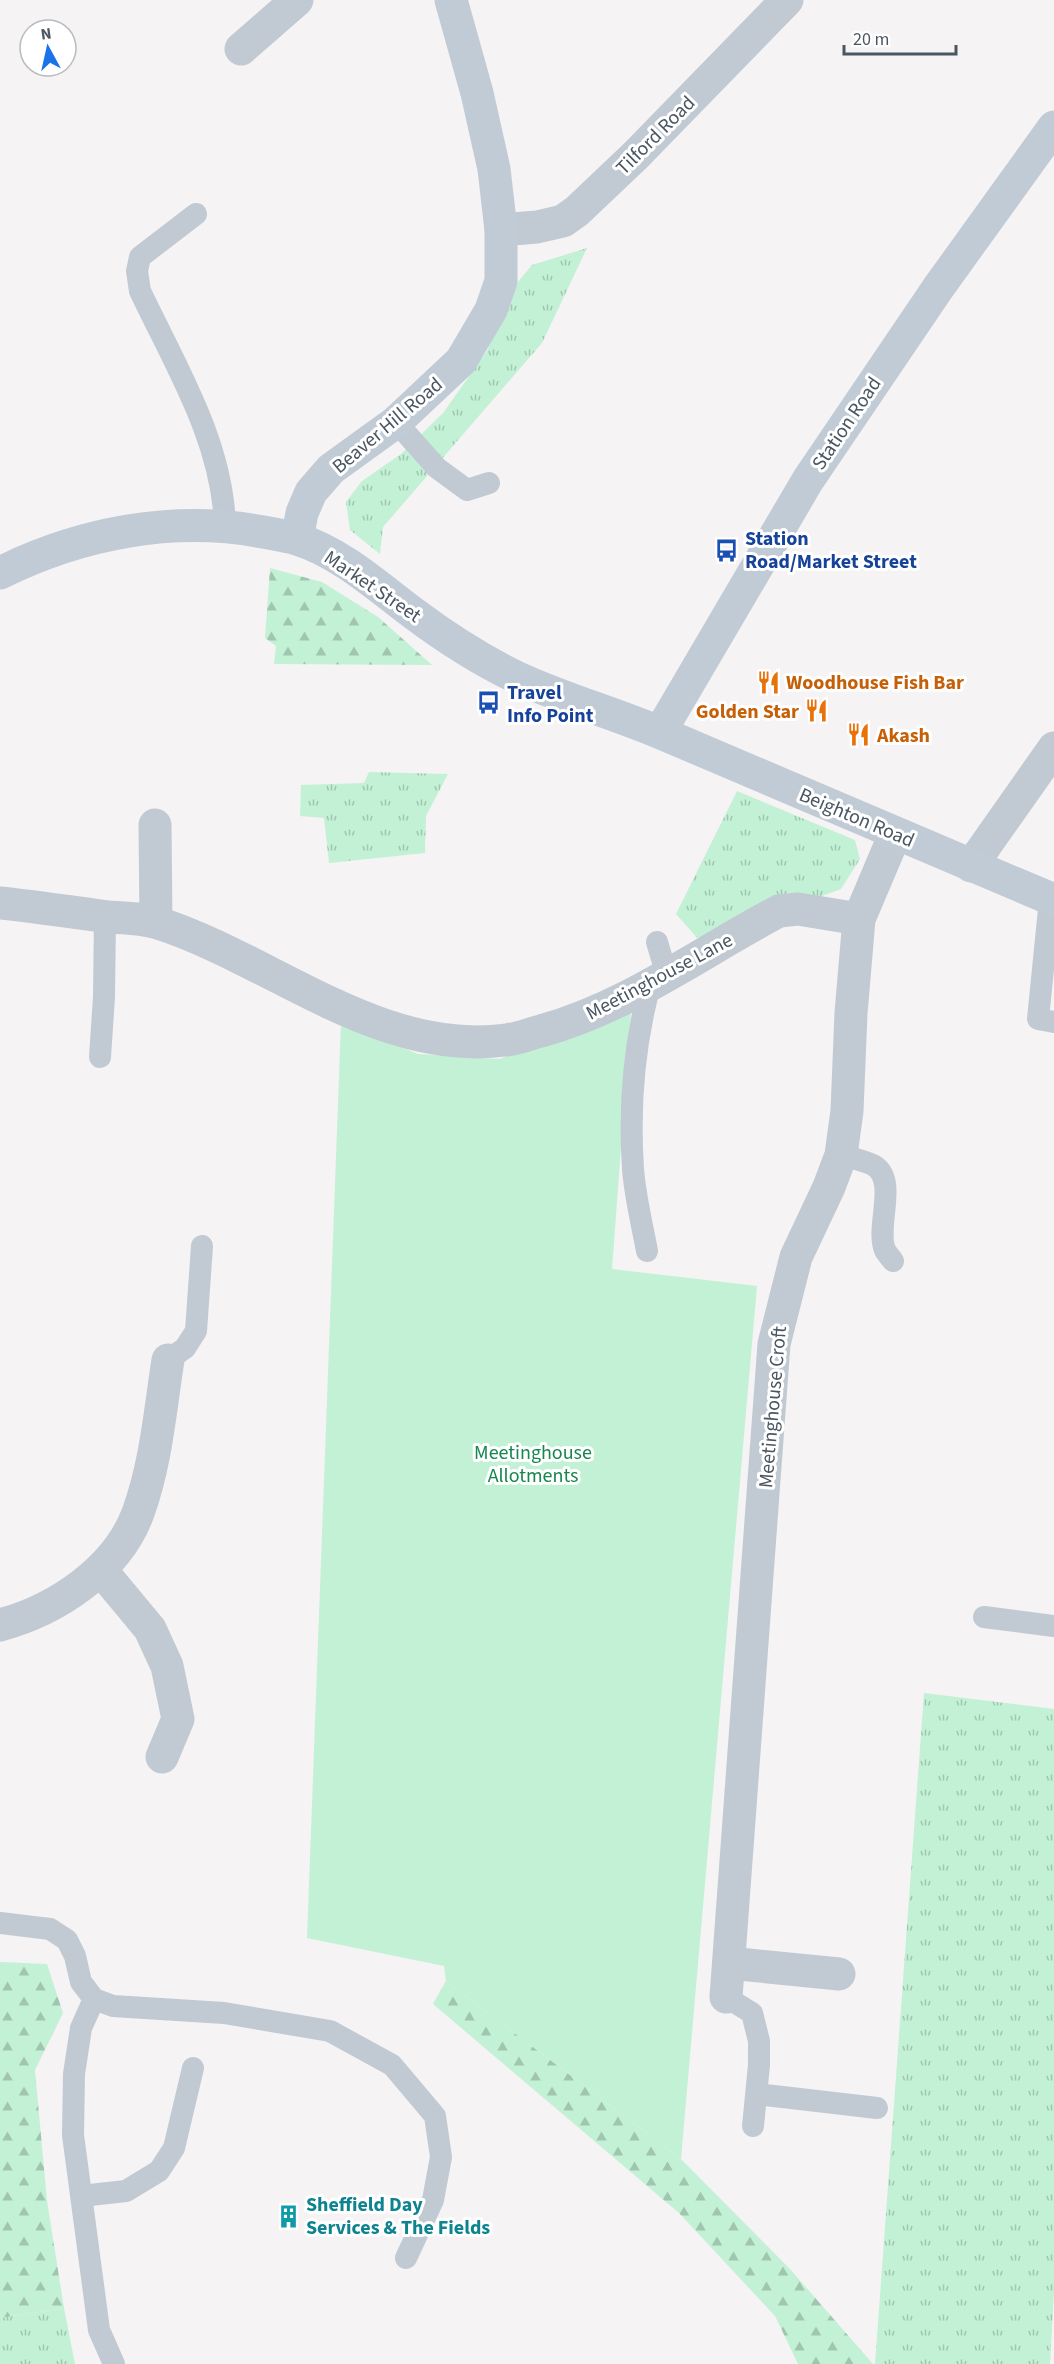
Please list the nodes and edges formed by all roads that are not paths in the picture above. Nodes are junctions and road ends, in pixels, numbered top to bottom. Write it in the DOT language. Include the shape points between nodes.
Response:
graph roads {
  1 [pos="297,0"];
  2 [pos="451,0"];
  3 [pos="787,0"];
  4 [pos="242,49"];
  5 [pos="1054,128"];
  6 [pos="196,214"];
  7 [pos="501,230"];
  8 [pos="396,422"];
  9 [pos="489,483"];
  10 [pos="225,527"];
  11 [pos="297,539"];
  12 [pos="0,573"];
  13 [pos="660,732"];
  14 [pos="1054,748"];
  15 [pos="155,825"];
  16 [pos="895,834"];
  17 [pos="971,867"];
  18 [pos="1052,899"];
  19 [pos="0,903"];
  20 [pos="105,916"];
  21 [pos="859,919"];
  22 [pos="156,922"];
  23 [pos="657,942"];
  24 [pos="658,980"];
  25 [pos="1054,1022"];
  26 [pos="100,1057"];
  27 [pos="841,1155"];
  28 [pos="202,1246"];
  29 [pos="647,1251"];
  30 [pos="893,1261"];
  31 [pos="168,1360"];
  32 [pos="100,1570"];
  33 [pos="984,1617"];
  34 [pos="0,1625"];
  35 [pos="1054,1626"];
  36 [pos="162,1757"];
  37 [pos="0,1923"];
  38 [pos="729,1963"];
  39 [pos="839,1974"];
  40 [pos="726,1997"];
  41 [pos="94,1999"];
  42 [pos="193,2068"];
  43 [pos="757,2094"];
  44 [pos="877,2108"];
  45 [pos="753,2126"];
  46 [pos="81,2196"];
  47 [pos="406,2258"];
  48 [pos="114,2364"];
  1 -- 4 [label="street"];
  2 -- 7 [label="main road, Beaver Hill Road" via="494,169"];
  3 -- 7 [label="street, Tilford Road" via="577,211 563,221"];
  5 -- 13 [label="main road, Station Road" via="938,288 808,480"];
  6 -- 10 [label="lane" via="140,258 137,271 140,291 206,431 219,469"];
  7 -- 8 [label="main road, Beaver Hill Road" via="501,281 476,338 461,361"];
  8 -- 9 [label="lane" via="437,468 467,490"];
  8 -- 11 [label="main road, Beaver Hill Road" via="331,470 311,492"];
  10 -- 11 [label="main road, Market Street"];
  10 -- 12 [label="main road, Market Street" via="161,527 82,540 33,556"];
  11 -- 13 [label="main road, Market Street" via="332,555 472,652 516,676"];
  13 -- 16 [label="main road, Beighton Road"];
  14 -- 17 [label="street"];
  15 -- 22 [label="street"];
  16 -- 17 [label="main road, Beighton Road"];
  16 -- 21 [label="street, Meetinghouse Croft"];
  17 -- 18 [label="main road, Beighton Road"];
  18 -- 25 [label="lane" via="1038,1019"];
  19 -- 20 [label="street, Meetinghouse Lane"];
  20 -- 22 [label="street, Meetinghouse Lane"];
  20 -- 26 [label="lane"];
  21 -- 24 [label="street, Meetinghouse Lane" via="798,909 779,910"];
  21 -- 27 [label="street, Meetinghouse Croft"];
  22 -- 24 [label="street, Meetinghouse Lane" via="213,945 322,1001 425,1036 507,1040 567,1023"];
  23 -- 24 [label="lane"];
  24 -- 29 [label="lane" via="643,1011 634,1081 633,1168"];
  27 -- 30 [label="lane" via="873,1165 881,1172 886,1194 883,1240"];
  27 -- 38 [label="street, Meetinghouse Croft" via="796,1257 774,1344"];
  28 -- 31 [label="lane" via="196,1331 185,1348"];
  31 -- 32 [label="street" via="154,1456 138,1514"];
  32 -- 34 [label="street" via="61,1600 18,1621"];
  32 -- 36 [label="street" via="150,1629 167,1666 178,1719"];
  33 -- 35 [label="lane"];
  37 -- 41 [label="lane" via="50,1929 67,1940 81,1982"];
  38 -- 39 [label="street"];
  38 -- 40 [label="street, Meetinghouse Croft"];
  40 -- 43 [label="lane" via="752,2013 759,2041"];
  41 -- 46 [label="lane" via="81,2028 74,2074 73,2134"];
  41 -- 47 [label="lane" via="113,2006 224,2013 330,2031 392,2065 435,2116 441,2157 433,2200"];
  42 -- 46 [label="lane" via="174,2148 159,2171 126,2191"];
  43 -- 44 [label="lane"];
  43 -- 45 [label="lane"];
  46 -- 48 [label="lane" via="99,2330"];
}
